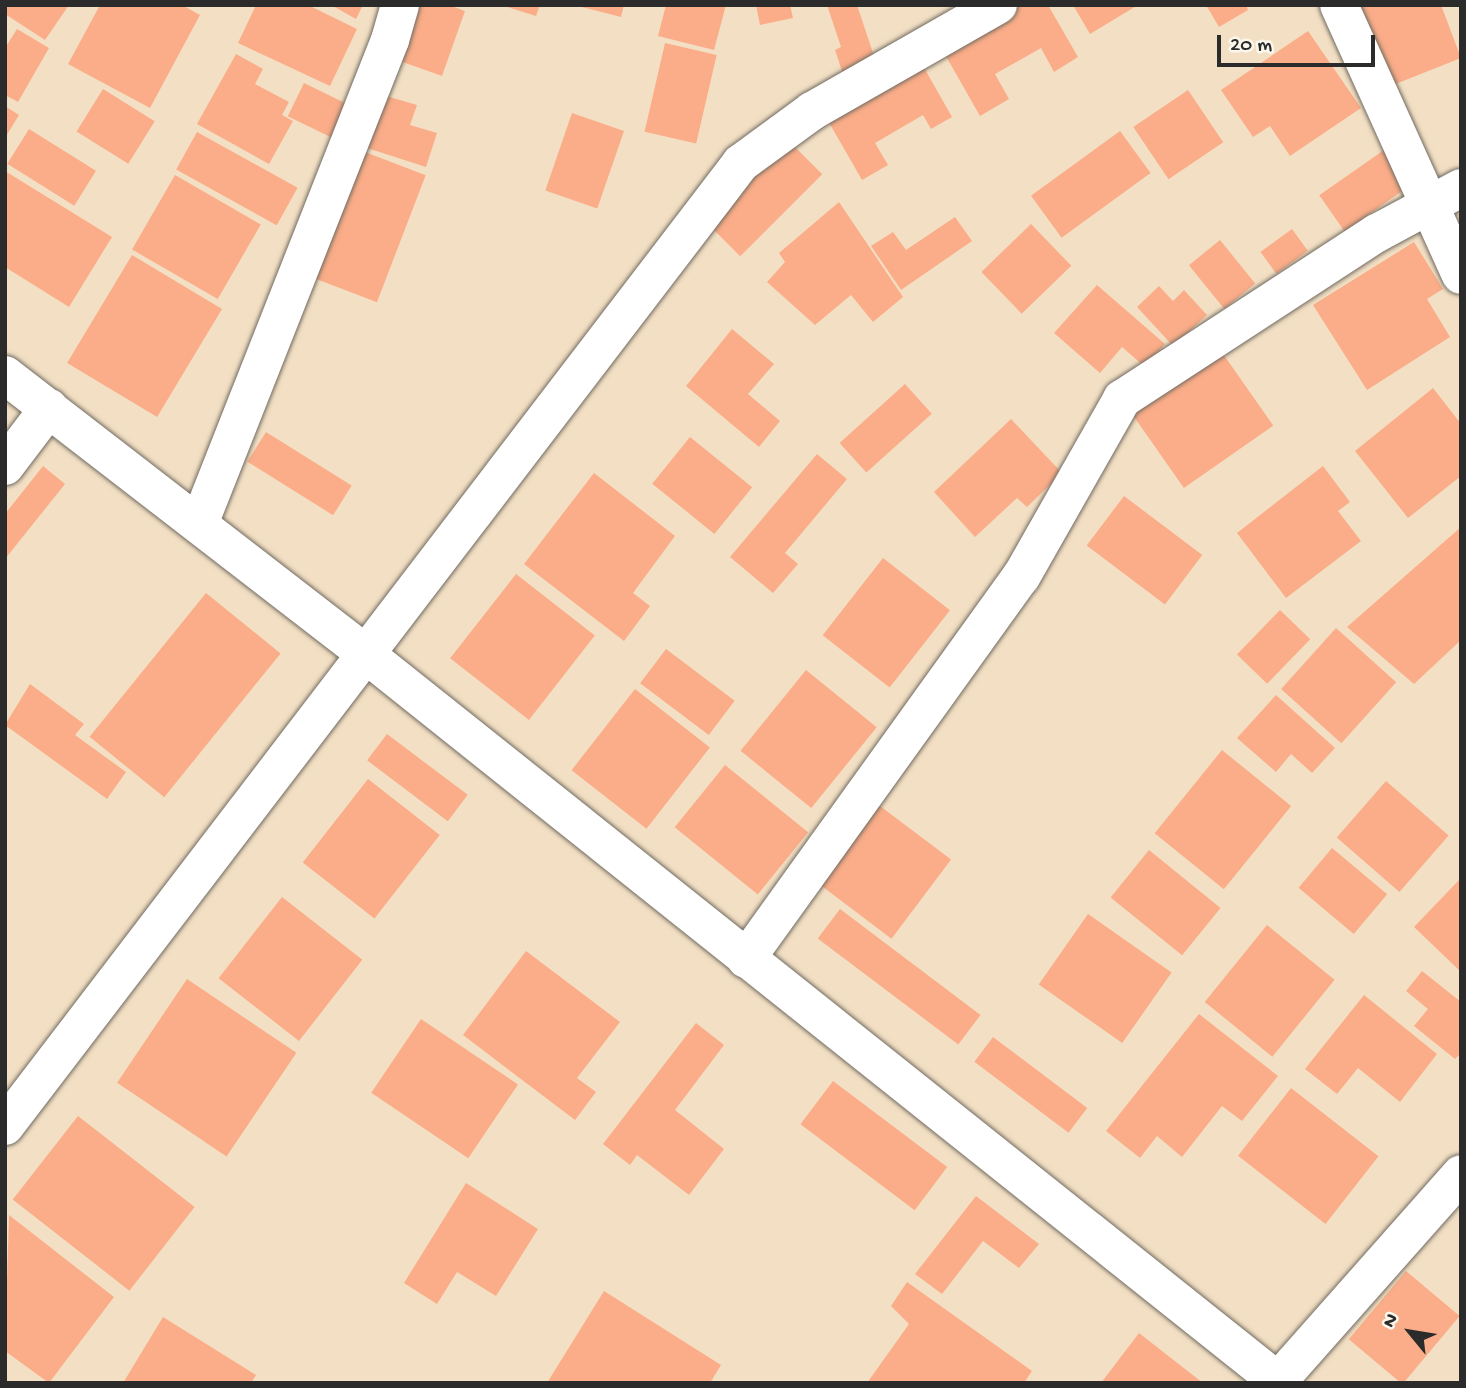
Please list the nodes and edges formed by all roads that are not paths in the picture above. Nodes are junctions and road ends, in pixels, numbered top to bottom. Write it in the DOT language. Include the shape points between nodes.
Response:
graph roads {
  1 [pos="400,5"];
  2 [pos="998,5"];
  3 [pos="1339,5"];
  4 [pos="1445,196"];
  5 [pos="1461,275"];
  6 [pos="5,375"];
  7 [pos="49,408"];
  8 [pos="5,466"];
  9 [pos="199,524"];
  10 [pos="363,652"];
  11 [pos="746,959"];
  12 [pos="5,1126"];
  13 [pos="1461,1174"];
  14 [pos="1279,1382"];
  1 -- 9 [label="street"];
  2 -- 10 [label="street" via="812,111 741,163"];
  3 -- 4 [label="street"];
  4 -- 5 [label="street"];
  4 -- 11 [label="street" via="1377,233 1122,399 1021,577"];
  6 -- 7 [label="street"];
  7 -- 8 [label="street"];
  7 -- 9 [label="street"];
  9 -- 10 [label="street"];
  10 -- 11 [label="street"];
  10 -- 12 [label="street"];
  11 -- 14 [label="street"];
  13 -- 14 [label="street"];
}
